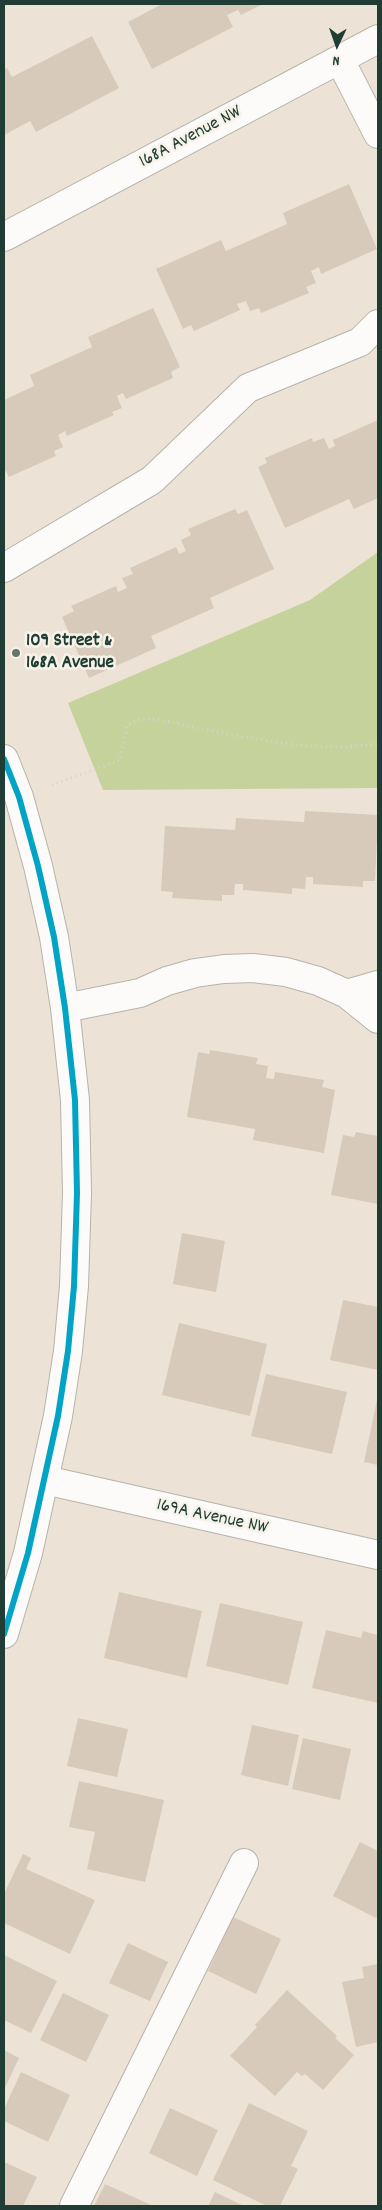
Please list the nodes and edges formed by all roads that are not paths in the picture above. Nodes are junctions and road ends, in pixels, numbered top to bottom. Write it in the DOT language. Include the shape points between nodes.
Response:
graph roads {
  1 [pos="378,39"];
  2 [pos="340,60"];
  3 [pos="378,134"];
  4 [pos="4,238"];
  5 [pos="378,324"];
  6 [pos="4,568"];
  7 [pos="4,759"];
  8 [pos="378,985"];
  9 [pos="347,994"];
  10 [pos="65,1008"];
  11 [pos="378,1019"];
  12 [pos="45,1480"];
  13 [pos="378,1555"];
  14 [pos="4,1634"];
  15 [pos="244,1863"];
  16 [pos="74,2206"];
  1 -- 2 [label="street, 168A Avenue NW"];
  2 -- 3 [label="street"];
  2 -- 4 [label="street, 168A Avenue NW"];
  5 -- 6 [label="street" via="360,342 248,388 152,480"];
  7 -- 10 [label="street" via="19,797 38,866"];
  8 -- 9 [label="street"];
  9 -- 10 [label="street" via="286,972 224,969 167,981 140,993"];
  9 -- 11 [label="street"];
  10 -- 12 [label="street" via="75,1100 74,1286 60,1407"];
  12 -- 13 [label="street, 169A Avenue NW"];
  12 -- 14 [label="street"];
  15 -- 16 [label="street"];
}
